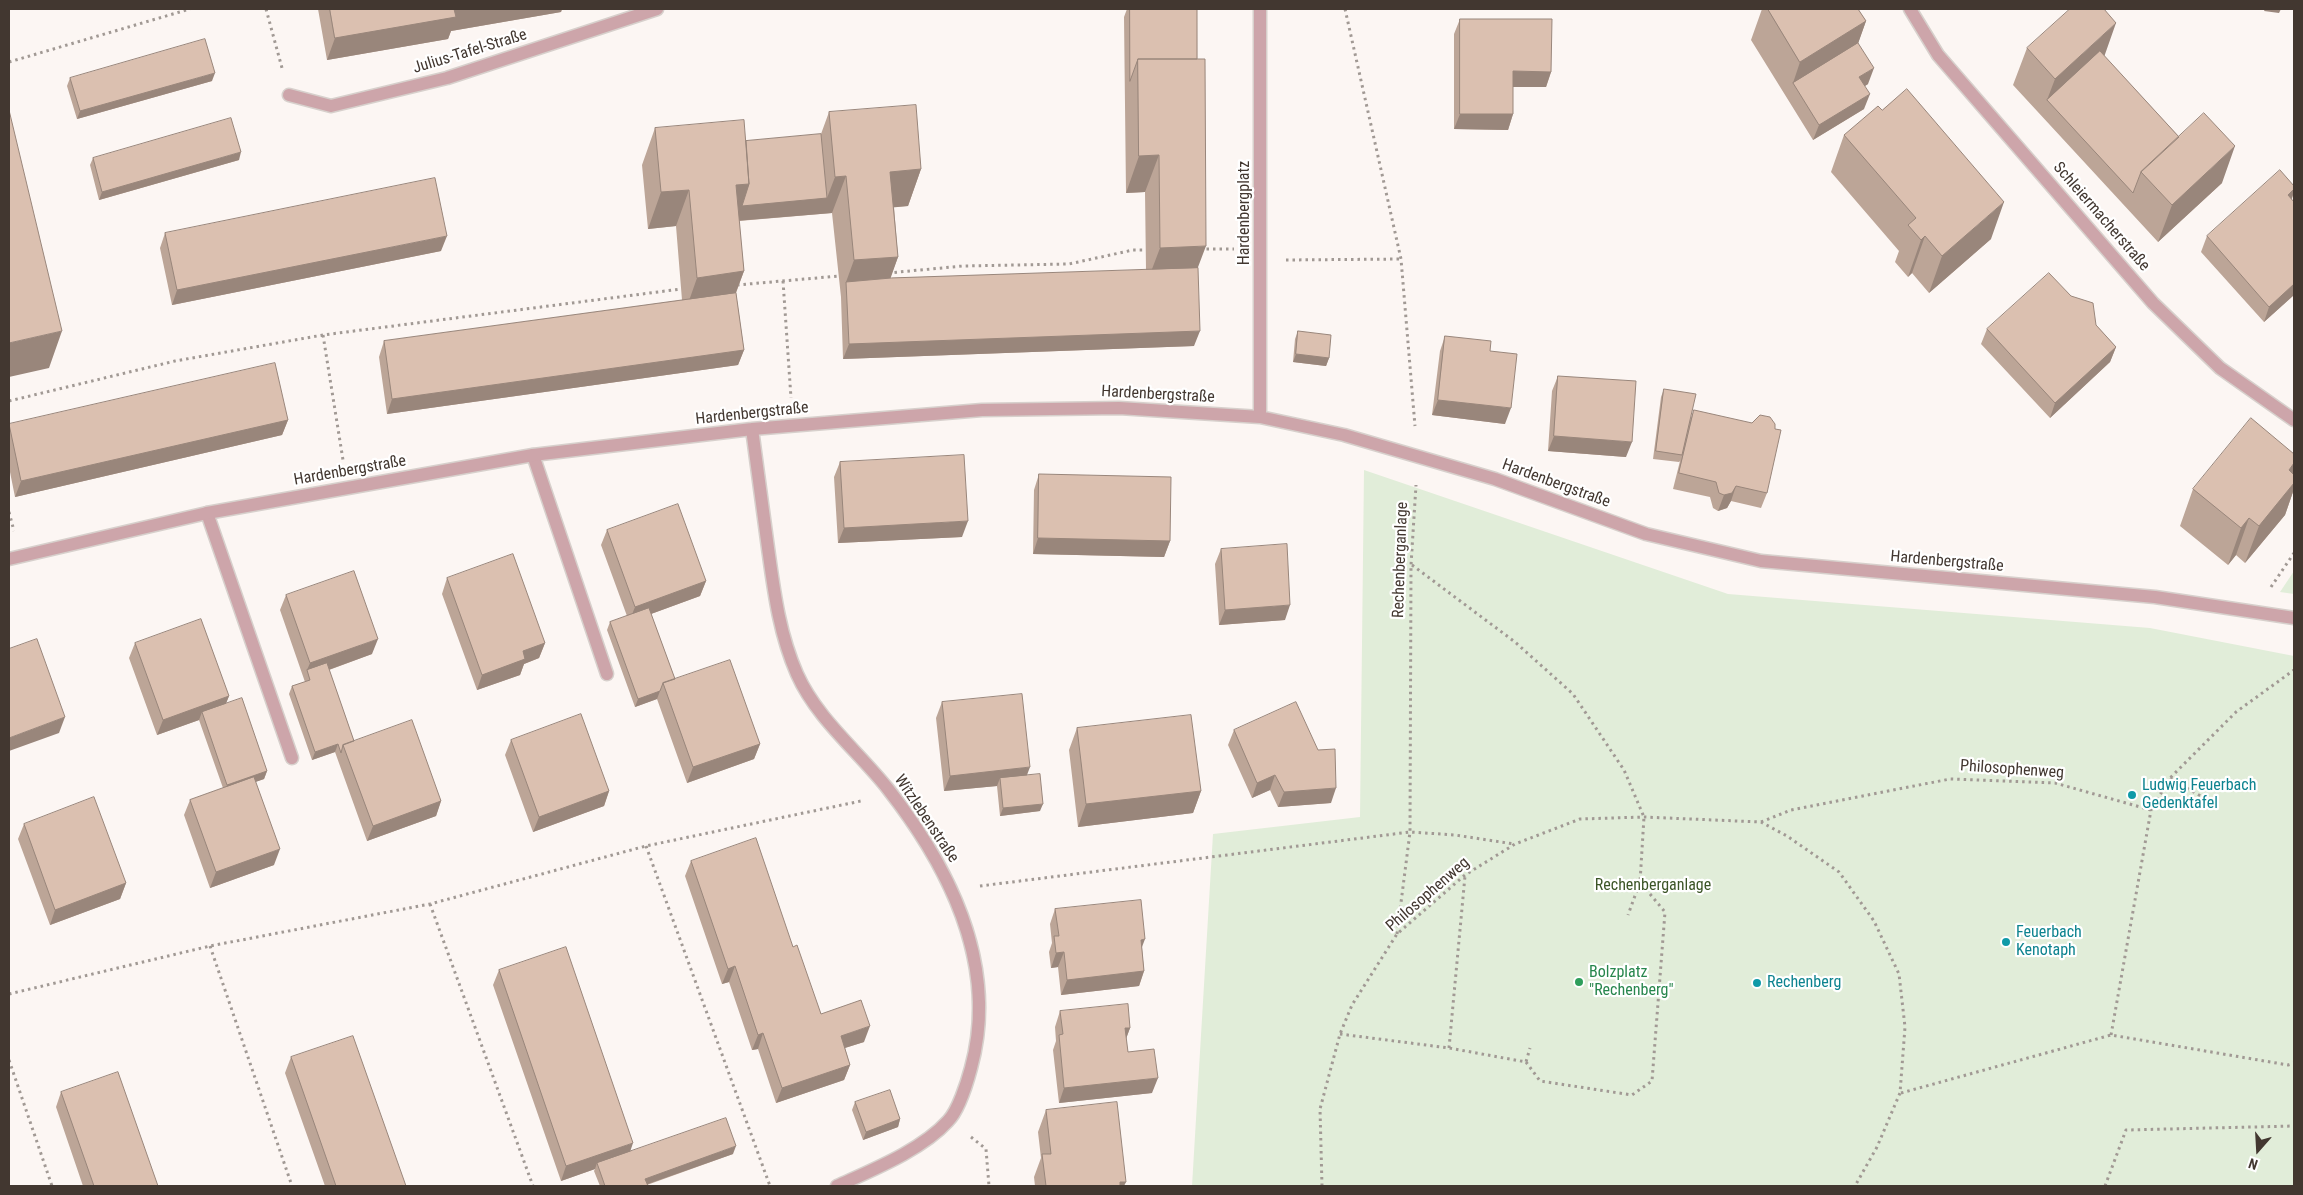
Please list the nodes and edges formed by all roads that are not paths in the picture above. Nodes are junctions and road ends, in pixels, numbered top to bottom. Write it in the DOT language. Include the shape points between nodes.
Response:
graph roads {
  1 [pos="657,9"];
  2 [pos="1260,9"];
  3 [pos="1910,9"];
  4 [pos="289,95"];
  5 [pos="1260,417"];
  6 [pos="2294,420"];
  7 [pos="752,429"];
  8 [pos="533,455"];
  9 [pos="207,513"];
  10 [pos="9,559"];
  11 [pos="2294,618"];
  12 [pos="607,674"];
  13 [pos="292,758"];
  14 [pos="837,1186"];
  1 -- 4 [label="street, Julius-Tafel-Straße" via="447,78 332,106"];
  2 -- 5 [label="street, Hardenbergplatz"];
  3 -- 6 [label="street, Schleiermacherstraße" via="1938,55 2153,302 2220,368"];
  5 -- 7 [label="street, Hardenbergstraße" via="1119,408 982,410"];
  5 -- 11 [label="street, Hardenbergstraße" via="1344,435 1418,456 1495,479 1646,534 1761,561 2155,597"];
  7 -- 8 [label="street, Hardenbergstraße"];
  7 -- 14 [label="street, Witzlebenstraße" via="778,621 797,675 825,718 887,788 920,834 953,890 965,921 980,1006 976,1050 968,1081 949,1120 922,1143"];
  8 -- 9 [label="street, Hardenbergstraße"];
  8 -- 12 [label="street"];
  9 -- 10 [label="street, Hardenbergstraße"];
  9 -- 13 [label="street"];
}
